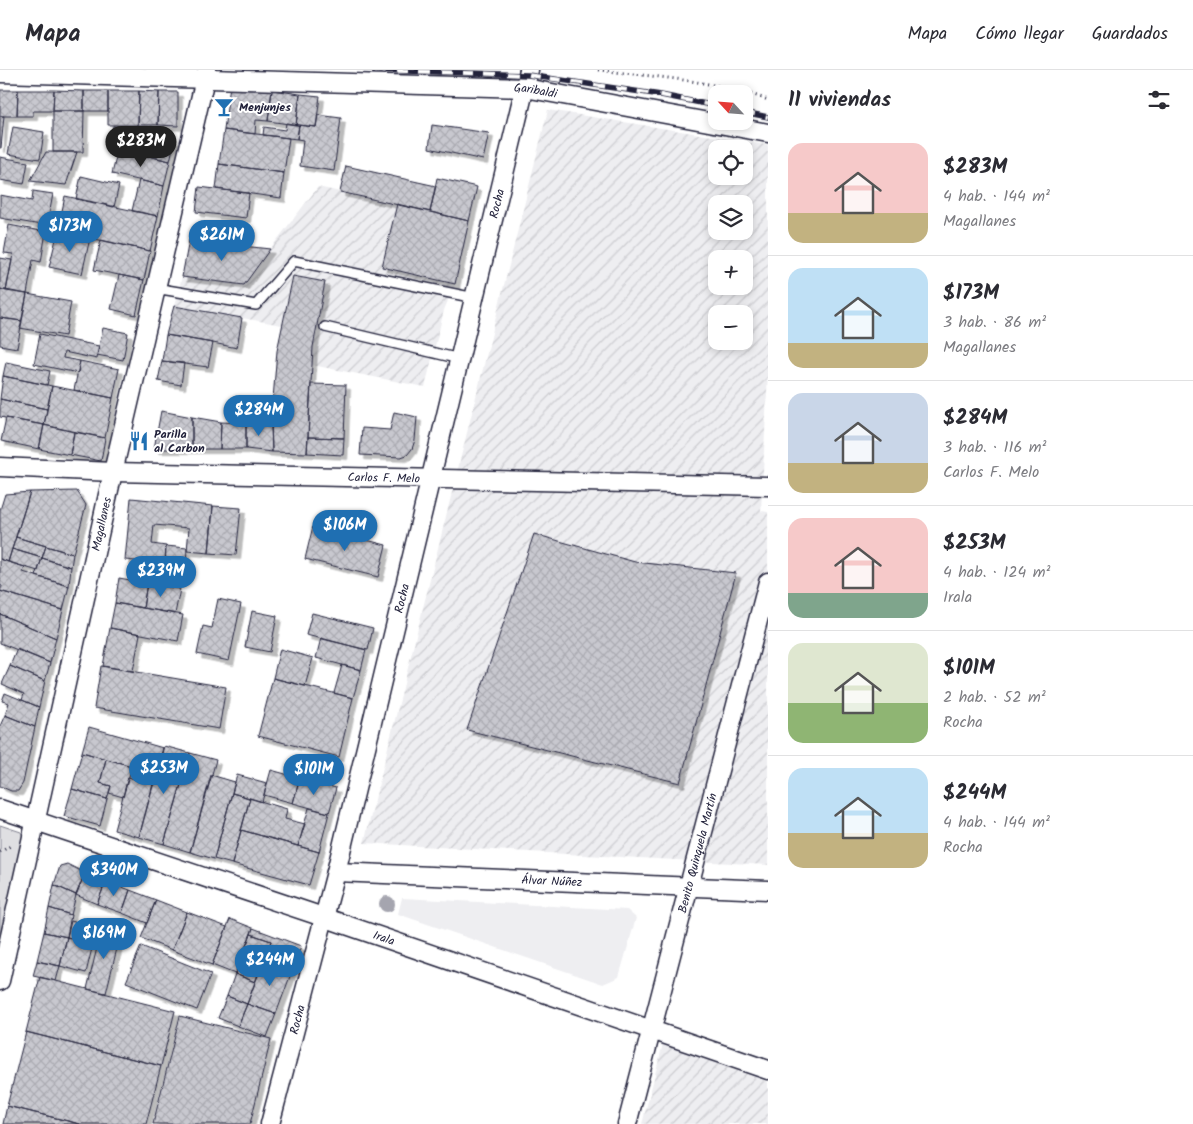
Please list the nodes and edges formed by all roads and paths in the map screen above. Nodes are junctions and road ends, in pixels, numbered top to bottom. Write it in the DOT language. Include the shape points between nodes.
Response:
graph roads {
  1 [pos="529,70"];
  2 [pos="598,70"];
  3 [pos="0,73"];
  4 [pos="207,74"];
  5 [pos="525,88"];
  6 [pos="768,100"];
  7 [pos="768,133"];
  8 [pos="156,288"];
  9 [pos="475,298"];
  10 [pos="325,327"];
  11 [pos="460,359"];
  12 [pos="0,467"];
  13 [pos="113,472"];
  14 [pos="431,479"];
  15 [pos="768,486"];
  16 [pos="768,582"];
  17 [pos="0,810"];
  18 [pos="36,821"];
  19 [pos="336,872"];
  20 [pos="690,886"];
  21 [pos="768,890"];
  22 [pos="323,917"];
  23 [pos="0,981"];
  24 [pos="652,1029"];
  25 [pos="768,1070"];
  26 [pos="270,1124"];
  27 [pos="627,1124"];
  1 -- 5 [label="street, Rocha"];
  2 -- 6 [label="path" via="709,85 747,92"];
  3 -- 4 [label="street, Garibaldi"];
  4 -- 5 [label="street, Garibaldi"];
  4 -- 8 [label="street, Magallanes"];
  5 -- 7 [label="street, Garibaldi"];
  5 -- 9 [label="street, Rocha"];
  8 -- 9 [label="lane" via="256,305 294,261"];
  8 -- 13 [label="street, Magallanes"];
  9 -- 11 [label="street, Rocha"];
  10 -- 11 [label="lane"];
  11 -- 14 [label="street, Rocha"];
  12 -- 13 [label="street, Carlos F. Melo"];
  13 -- 14 [label="street, Carlos F. Melo"];
  13 -- 18 [label="street, Magallanes"];
  14 -- 15 [label="street, Carlos F. Melo"];
  14 -- 19 [label="street, Rocha"];
  16 -- 20 [label="street, Benito Quinquela Martín"];
  17 -- 18 [label="street, Irala"];
  18 -- 22 [label="street, Irala"];
  18 -- 23 [label="street, Magallanes"];
  19 -- 20 [label="street, Álvar Núñez"];
  19 -- 22 [label="street, Rocha"];
  20 -- 21 [label="street, Álvar Núñez"];
  20 -- 24 [label="street, Benito Quinquela Martín"];
  22 -- 24 [label="street, Irala"];
  22 -- 26 [label="street, Rocha"];
  24 -- 25 [label="street, Irala"];
  24 -- 27 [label="street, Benito Quinquela Martín"];
}
